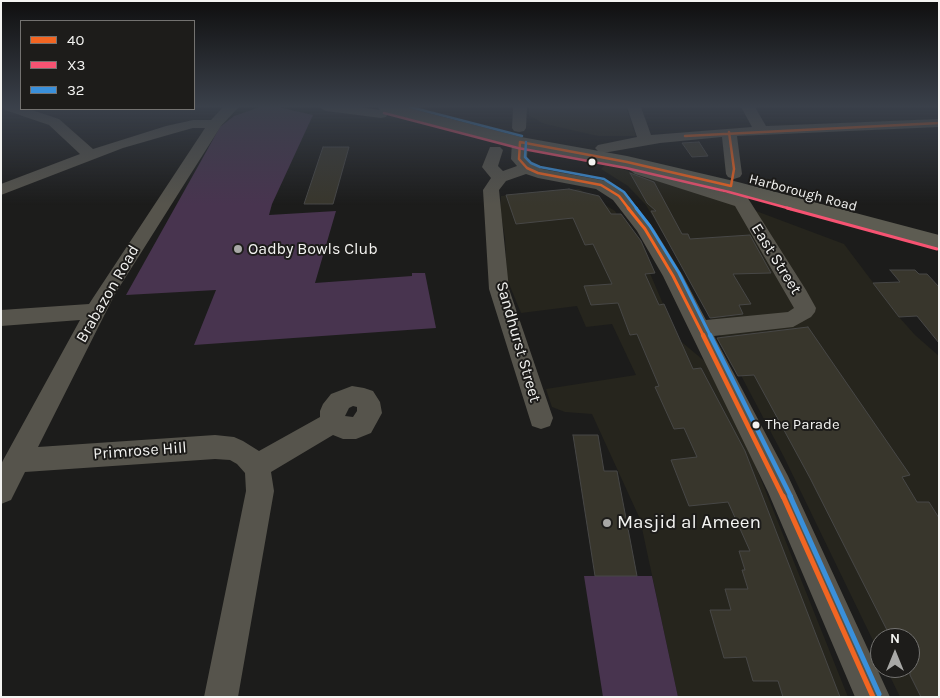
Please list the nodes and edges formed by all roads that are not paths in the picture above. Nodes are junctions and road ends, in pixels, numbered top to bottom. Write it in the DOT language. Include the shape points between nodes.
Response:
graph roads {
  1 [pos="73,140"];
  2 [pos="141,140"];
  3 [pos="205,140"];
  4 [pos="519,140"];
  5 [pos="537,140"];
  6 [pos="549,140"];
  7 [pos="654,140"];
  8 [pos="730,140"];
  9 [pos="646,142"];
  10 [pos="603,148"];
  11 [pos="495,150"];
  12 [pos="91,156"];
  13 [pos="527,168"];
  14 [pos="500,178"];
  15 [pos="735,188"];
  16 [pos="1,190"];
  17 [pos="939,231"];
  18 [pos="939,243"];
  19 [pos="95,311"];
  20 [pos="1,318"];
  21 [pos="698,329"];
  22 [pos="541,418"];
  23 [pos="333,422"];
  24 [pos="18,460"];
  25 [pos="256,467"];
  26 [pos="1,491"];
  27 [pos="221,697"];
  28 [pos="873,697"];
  1 -- 12 [label="street"];
  2 -- 12 [label="street"];
  3 -- 19 [label="street, Brabazon Road"];
  4 -- 13 [label="street" via="519,159"];
  5 -- 15 [label="highway, Harborough Road"];
  6 -- 10 [label="highway, Harborough Road"];
  7 -- 9 [label="street"];
  8 -- 15 [label="street"];
  9 -- 10 [label="street"];
  10 -- 15 [label="highway, Harborough Road"];
  11 -- 14 [label="street" via="490,166"];
  12 -- 16 [label="street"];
  13 -- 14 [label="street"];
  13 -- 21 [label="street" via="538,173 601,184 619,196 645,229 673,276"];
  14 -- 22 [label="street, Sandhurst Street" via="491,190 499,289"];
  15 -- 17 [label="highway, Harborough Road"];
  15 -- 18 [label="highway, Harborough Road"];
  15 -- 21 [label="street, East Street" via="799,296 804,312 793,319"];
  19 -- 20 [label="street"];
  19 -- 24 [label="street, Brabazon Road"];
  21 -- 28 [label="street" via="778,485"];
  23 -- 25 [label="street"];
  24 -- 25 [label="street, Primrose Hill" via="216,446 234,449"];
  24 -- 26 [label="street, Brabazon Road"];
  25 -- 27 [label="street" via="260,491"];
}
